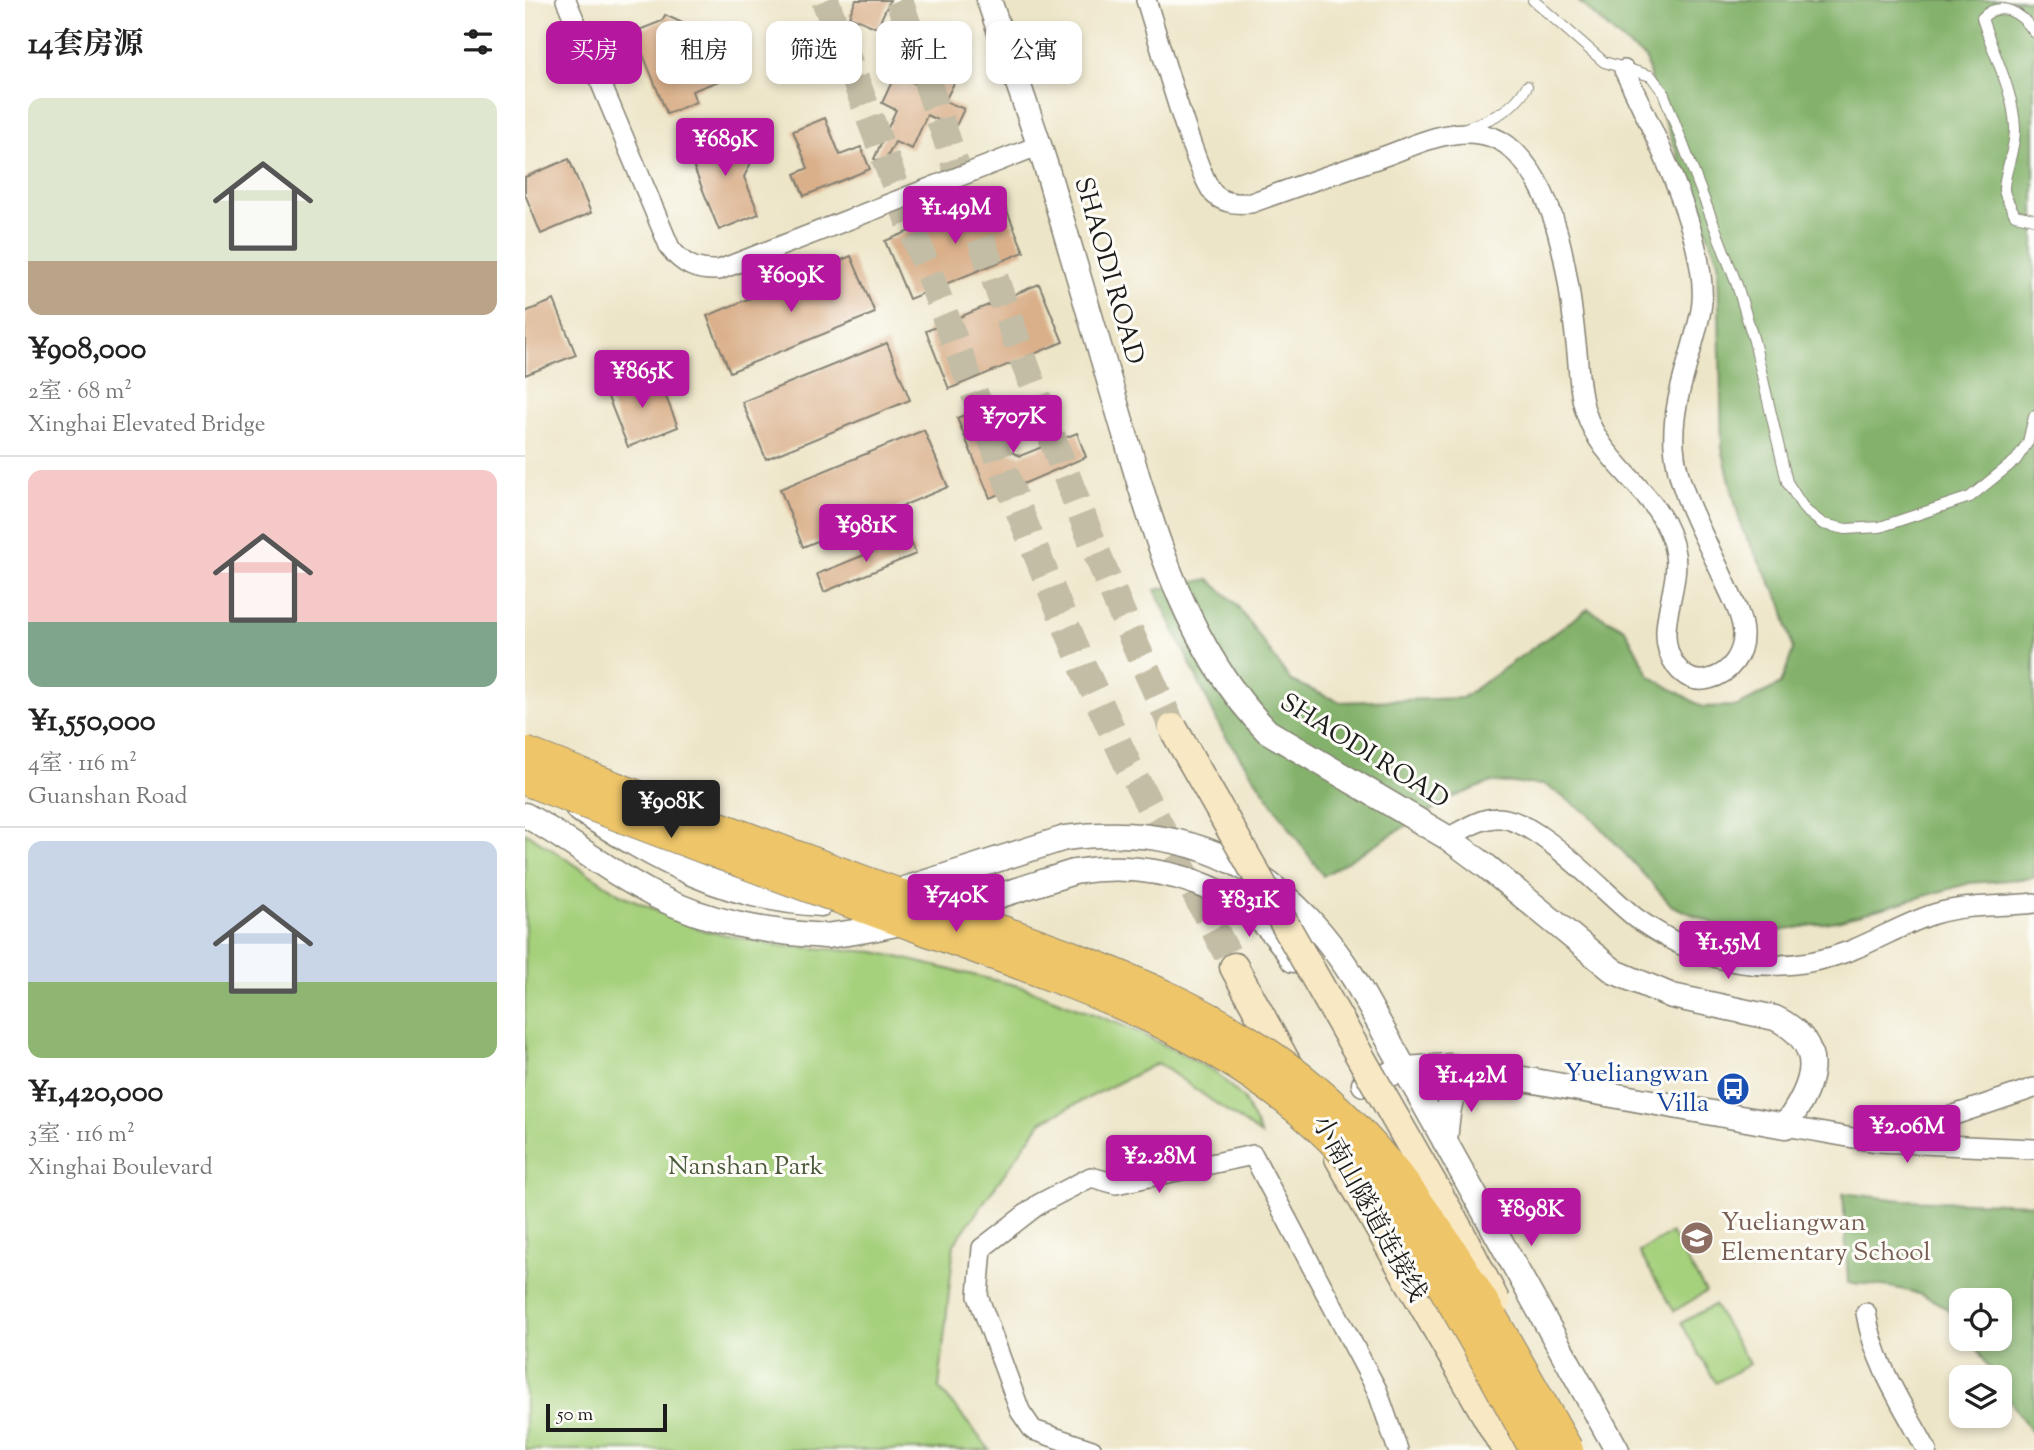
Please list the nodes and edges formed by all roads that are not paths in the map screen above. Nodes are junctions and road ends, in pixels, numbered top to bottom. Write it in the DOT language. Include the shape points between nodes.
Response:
graph roads {
  1 [pos="566,0"];
  2 [pos="989,0"];
  3 [pos="1146,0"];
  4 [pos="1533,0"];
  5 [pos="2034,32"];
  6 [pos="1624,71"];
  7 [pos="1527,86"];
  8 [pos="1446,135"];
  9 [pos="1040,145"];
  10 [pos="2034,219"];
  11 [pos="2034,416"];
  12 [pos="1173,728"];
  13 [pos="525,753"];
  14 [pos="525,778"];
  15 [pos="525,815"];
  16 [pos="1448,838"];
  17 [pos="2034,903"];
  18 [pos="1234,967"];
  19 [pos="1404,1069"];
  20 [pos="1481,1071"];
  21 [pos="1364,1084"];
  22 [pos="2034,1088"];
  23 [pos="1785,1126"];
  24 [pos="1445,1142"];
  25 [pos="1876,1142"];
  26 [pos="2034,1149"];
  27 [pos="1866,1313"];
  28 [pos="1092,1450"];
  29 [pos="1398,1450"];
  30 [pos="1506,1450"];
  31 [pos="1537,1450"];
  32 [pos="1556,1450"];
  33 [pos="1567,1450"];
  34 [pos="1618,1450"];
  35 [pos="1927,1450"];
  1 -- 9 [label="street" via="670,248 680,261 695,268 719,270"];
  2 -- 9 [label="street, SHAODI ROAD"];
  3 -- 8 [label="street" via="1200,168 1215,195 1224,201 1251,203"];
  4 -- 6 [label="lane" via="1604,62"];
  5 -- 10 [label="lane" via="2020,10 2009,4 1996,4 1982,19 2008,88 2015,125 2014,152 2004,190 2015,215"];
  6 -- 8 [label="street" via="1690,224 1703,275 1702,307 1677,410 1674,449 1687,495 1741,623 1738,656 1712,679 1684,675 1672,660 1666,638 1677,563 1672,537 1659,510 1604,448 1586,414 1569,284 1540,183 1524,160 1494,137"];
  6 -- 11 [label="lane" via="1651,76 1669,104 1751,330 1787,482 1805,510 1823,524 1846,529 1880,527 1970,497 2016,460 2028,442"];
  7 -- 8 [label="lane" via="1508,109"];
  9 -- 16 [label="street, SHAODI ROAD" via="1154,527 1211,662 1267,731"];
  12 -- 33 [label="main road, bridge" via="1473,1255"];
  13 -- 33 [label="main road, bridge" via="1142,986 1251,1043 1317,1091 1392,1169 1457,1262"];
  14 -- 19 [label="street, bridge" via="681,870 745,894 783,902 857,900 923,886 1065,838 1103,833 1174,840 1226,859 1300,908 1339,954"];
  14 -- 31 [label="main road, bridge" via="1080,986 1176,1028 1236,1062 1303,1112 1374,1186 1439,1279"];
  15 -- 21 [label="street, bridge" via="652,894 690,912 775,933 826,936 880,930 1097,868 1160,873 1192,881 1245,906 1265,922 1290,956"];
  16 -- 17 [label="street" via="1476,822 1498,817 1512,821 1535,831 1636,918 1676,943 1739,963 1791,965 1822,960 1932,914"];
  16 -- 23 [label="street, SHAODI ROAD" via="1615,972 1672,996 1789,1025 1809,1049 1812,1070 1801,1103"];
  18 -- 30 [label="main road, 小南山隧道连接线"];
  19 -- 20 [label="street" via="1451,1066"];
  19 -- 21 [label="street"];
  19 -- 24 [label="street"];
  20 -- 23 [label="street"];
  20 -- 24 [label="street" via="1458,1082"];
  21 -- 32 [label="street" via="1428,1196"];
  22 -- 25 [label="street"];
  23 -- 25 [label="street"];
  24 -- 34 [label="street"];
  25 -- 26 [label="street"];
  27 -- 35 [label="street" via="1880,1362"];
  28 -- 29 [label="street" via="1033,1430 1020,1411 978,1296 982,1248 1039,1204 1091,1177 1116,1184 1253,1155 1377,1390"];
}
